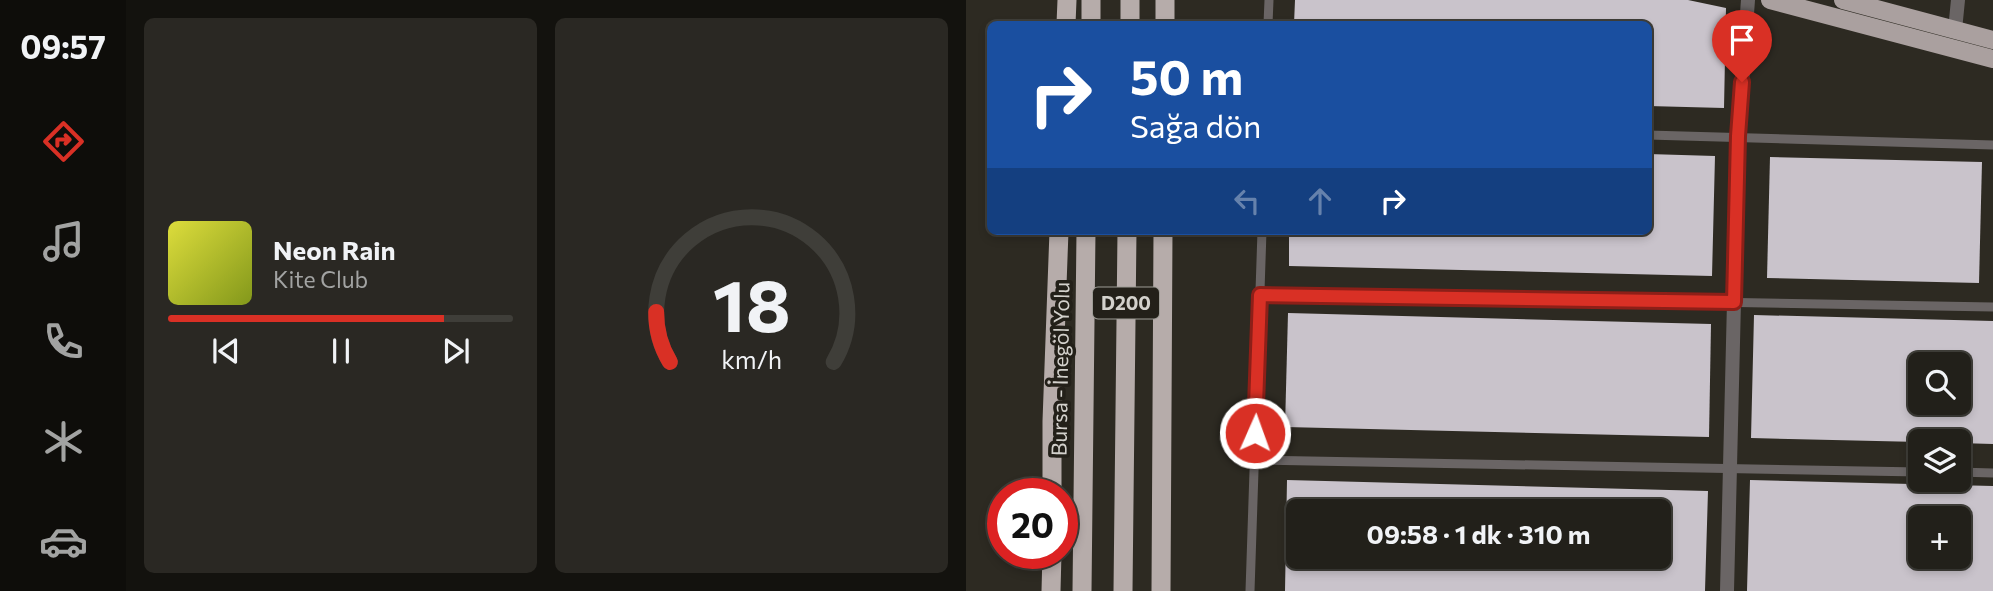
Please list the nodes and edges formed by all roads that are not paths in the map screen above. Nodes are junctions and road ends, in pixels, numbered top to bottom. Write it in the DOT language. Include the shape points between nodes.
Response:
graph roads {
  1 [pos="1067,0"];
  2 [pos="1091,0"];
  3 [pos="1130,0"];
  4 [pos="1165,0"];
  5 [pos="1269,0"];
  6 [pos="1748,0"];
  7 [pos="1770,0"];
  8 [pos="1843,0"];
  9 [pos="1958,0"];
  10 [pos="1066,21"];
  11 [pos="1091,21"];
  12 [pos="1130,21"];
  13 [pos="1165,21"];
  14 [pos="1268,21"];
  15 [pos="1955,30"];
  16 [pos="1993,40"];
  17 [pos="1993,59"];
  18 [pos="1652,135"];
  19 [pos="1738,136"];
  20 [pos="1993,145"];
  21 [pos="1059,235"];
  22 [pos="1086,235"];
  23 [pos="1127,235"];
  24 [pos="1164,235"];
  25 [pos="1262,235"];
  26 [pos="1260,295"];
  27 [pos="1734,302"];
  28 [pos="1993,307"];
  29 [pos="1254,460"];
  30 [pos="1730,468"];
  31 [pos="1908,472"];
  32 [pos="1971,472"];
  33 [pos="1993,473"];
  34 [pos="1052,478"];
  35 [pos="1052,569"];
  36 [pos="1052,591"];
  37 [pos="1082,591"];
  38 [pos="1123,591"];
  39 [pos="1161,591"];
  40 [pos="1250,591"];
  41 [pos="1727,591"];
  1 -- 10 [label="highway"];
  2 -- 11 [label="highway"];
  3 -- 12 [label="highway"];
  4 -- 13 [label="highway"];
  5 -- 14 [label="lane"];
  6 -- 19 [label="street"];
  7 -- 17 [label="main road"];
  8 -- 15 [label="main road"];
  9 -- 15 [label="street"];
  15 -- 16 [label="main road"];
  18 -- 19 [label="lane"];
  19 -- 20 [label="lane"];
  19 -- 27 [label="street"];
  21 -- 34 [label="highway"];
  22 -- 37 [label="highway, Bursa - İnegöl Yolu"];
  23 -- 38 [label="highway, D200"];
  24 -- 39 [label="highway"];
  25 -- 26 [label="lane"];
  26 -- 27 [label="lane"];
  26 -- 29 [label="lane"];
  27 -- 28 [label="lane"];
  27 -- 30 [label="street"];
  29 -- 30 [label="lane"];
  29 -- 40 [label="lane"];
  30 -- 31 [label="lane"];
  30 -- 41 [label="street"];
  32 -- 33 [label="lane"];
  35 -- 36 [label="highway"];
}
